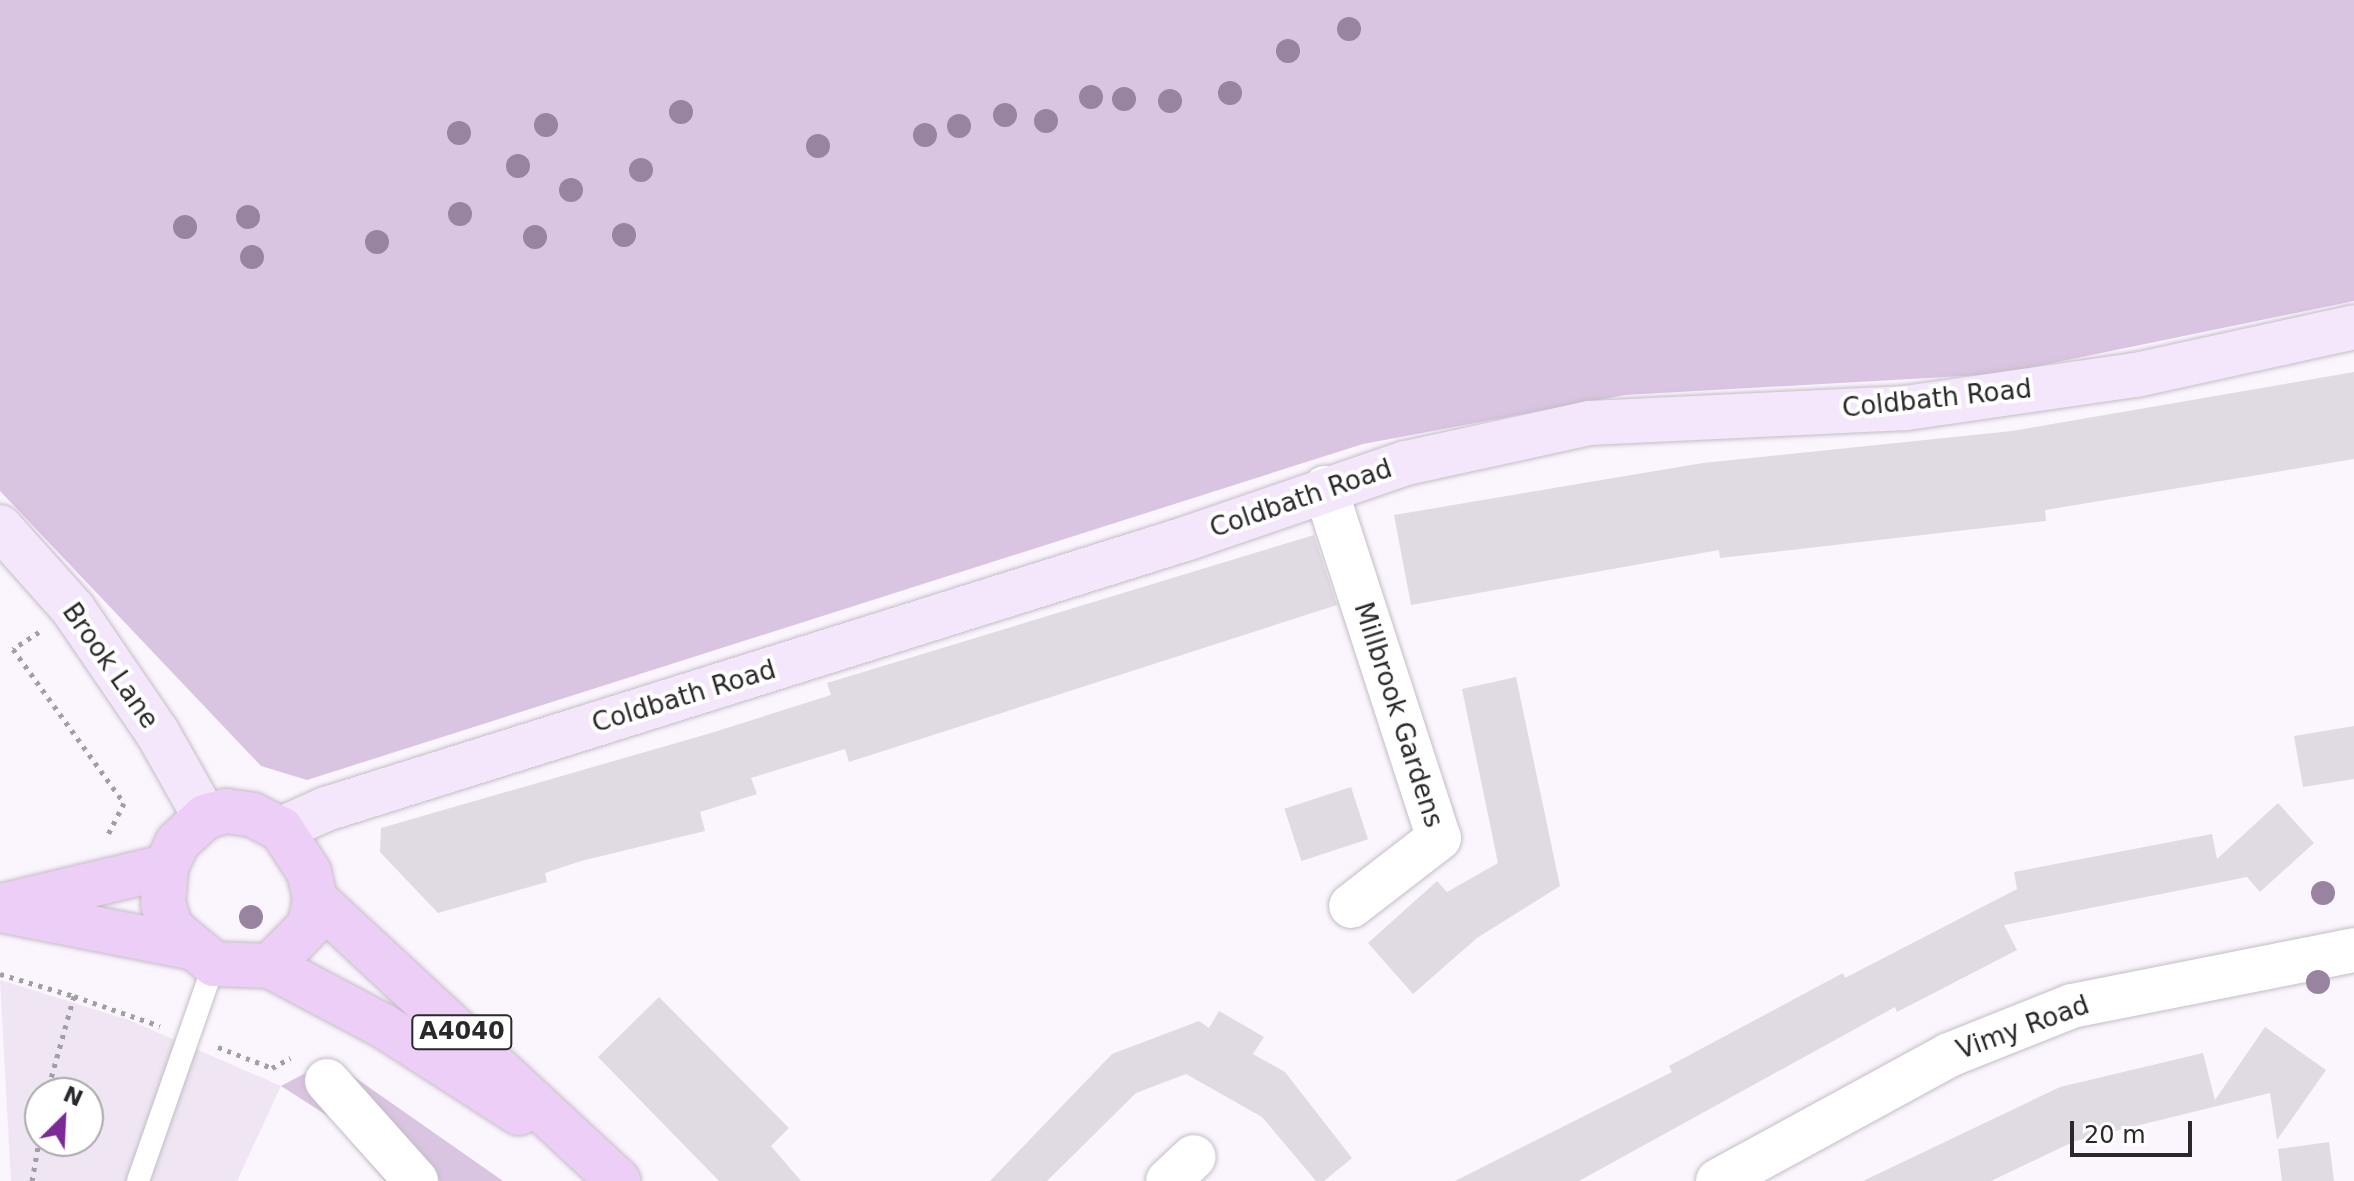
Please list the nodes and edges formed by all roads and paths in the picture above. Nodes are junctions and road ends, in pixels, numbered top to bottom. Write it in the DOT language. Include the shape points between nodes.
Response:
graph roads {
  1 [pos="2354,327"];
  2 [pos="1325,488"];
  3 [pos="0,527"];
  4 [pos="73,609"];
  5 [pos="205,817"];
  6 [pos="281,829"];
  7 [pos="106,838"];
  8 [pos="166,867"];
  9 [pos="315,899"];
  10 [pos="1351,906"];
  11 [pos="0,908"];
  12 [pos="2354,950"];
  13 [pos="202,955"];
  14 [pos="270,966"];
  15 [pos="0,974"];
  16 [pos="74,996"];
  17 [pos="189,1036"];
  18 [pos="313,1067"];
  19 [pos="51,1077"];
  20 [pos="36,1157"];
  21 [pos="611,1174"];
  22 [pos="32,1181"];
  23 [pos="138,1181"];
  24 [pos="416,1181"];
  25 [pos="1718,1181"];
  1 -- 2 [label="main road, Coldbath Road" via="2136,375 1906,408 1590,423 1406,463"];
  2 -- 6 [label="main road, Coldbath Road"];
  2 -- 10 [label="street, Millbrook Gardens" via="1439,838"];
  3 -- 4 [label="main road, Brook Lane"];
  4 -- 5 [label="main road, Brook Lane" via="157,732"];
  4 -- 7 [label="path" via="13,649 124,803"];
  5 -- 6 [label="main road" via="253,815"];
  5 -- 8 [label="main road" via="177,843"];
  6 -- 9 [label="main road" via="301,852"];
  8 -- 11 [label="main road"];
  8 -- 13 [label="main road" via="163,904 171,928"];
  9 -- 14 [label="main road" via="310,925"];
  9 -- 21 [label="main road, A4040"];
  11 -- 13 [label="main road"];
  12 -- 25 [label="street, Vimy Road" via="2072,1006 1949,1055"];
  13 -- 14 [label="main road"];
  13 -- 17 [label="lane"];
  14 -- 21 [label="main road, A4040" via="385,1027"];
  15 -- 16 [label="path"];
  16 -- 17 [label="path"];
  16 -- 19 [label="path"];
  17 -- 18 [label="path" via="272,1068"];
  17 -- 23 [label="lane"];
  18 -- 24 [label="street"];
  20 -- 22 [label="path"];
}
